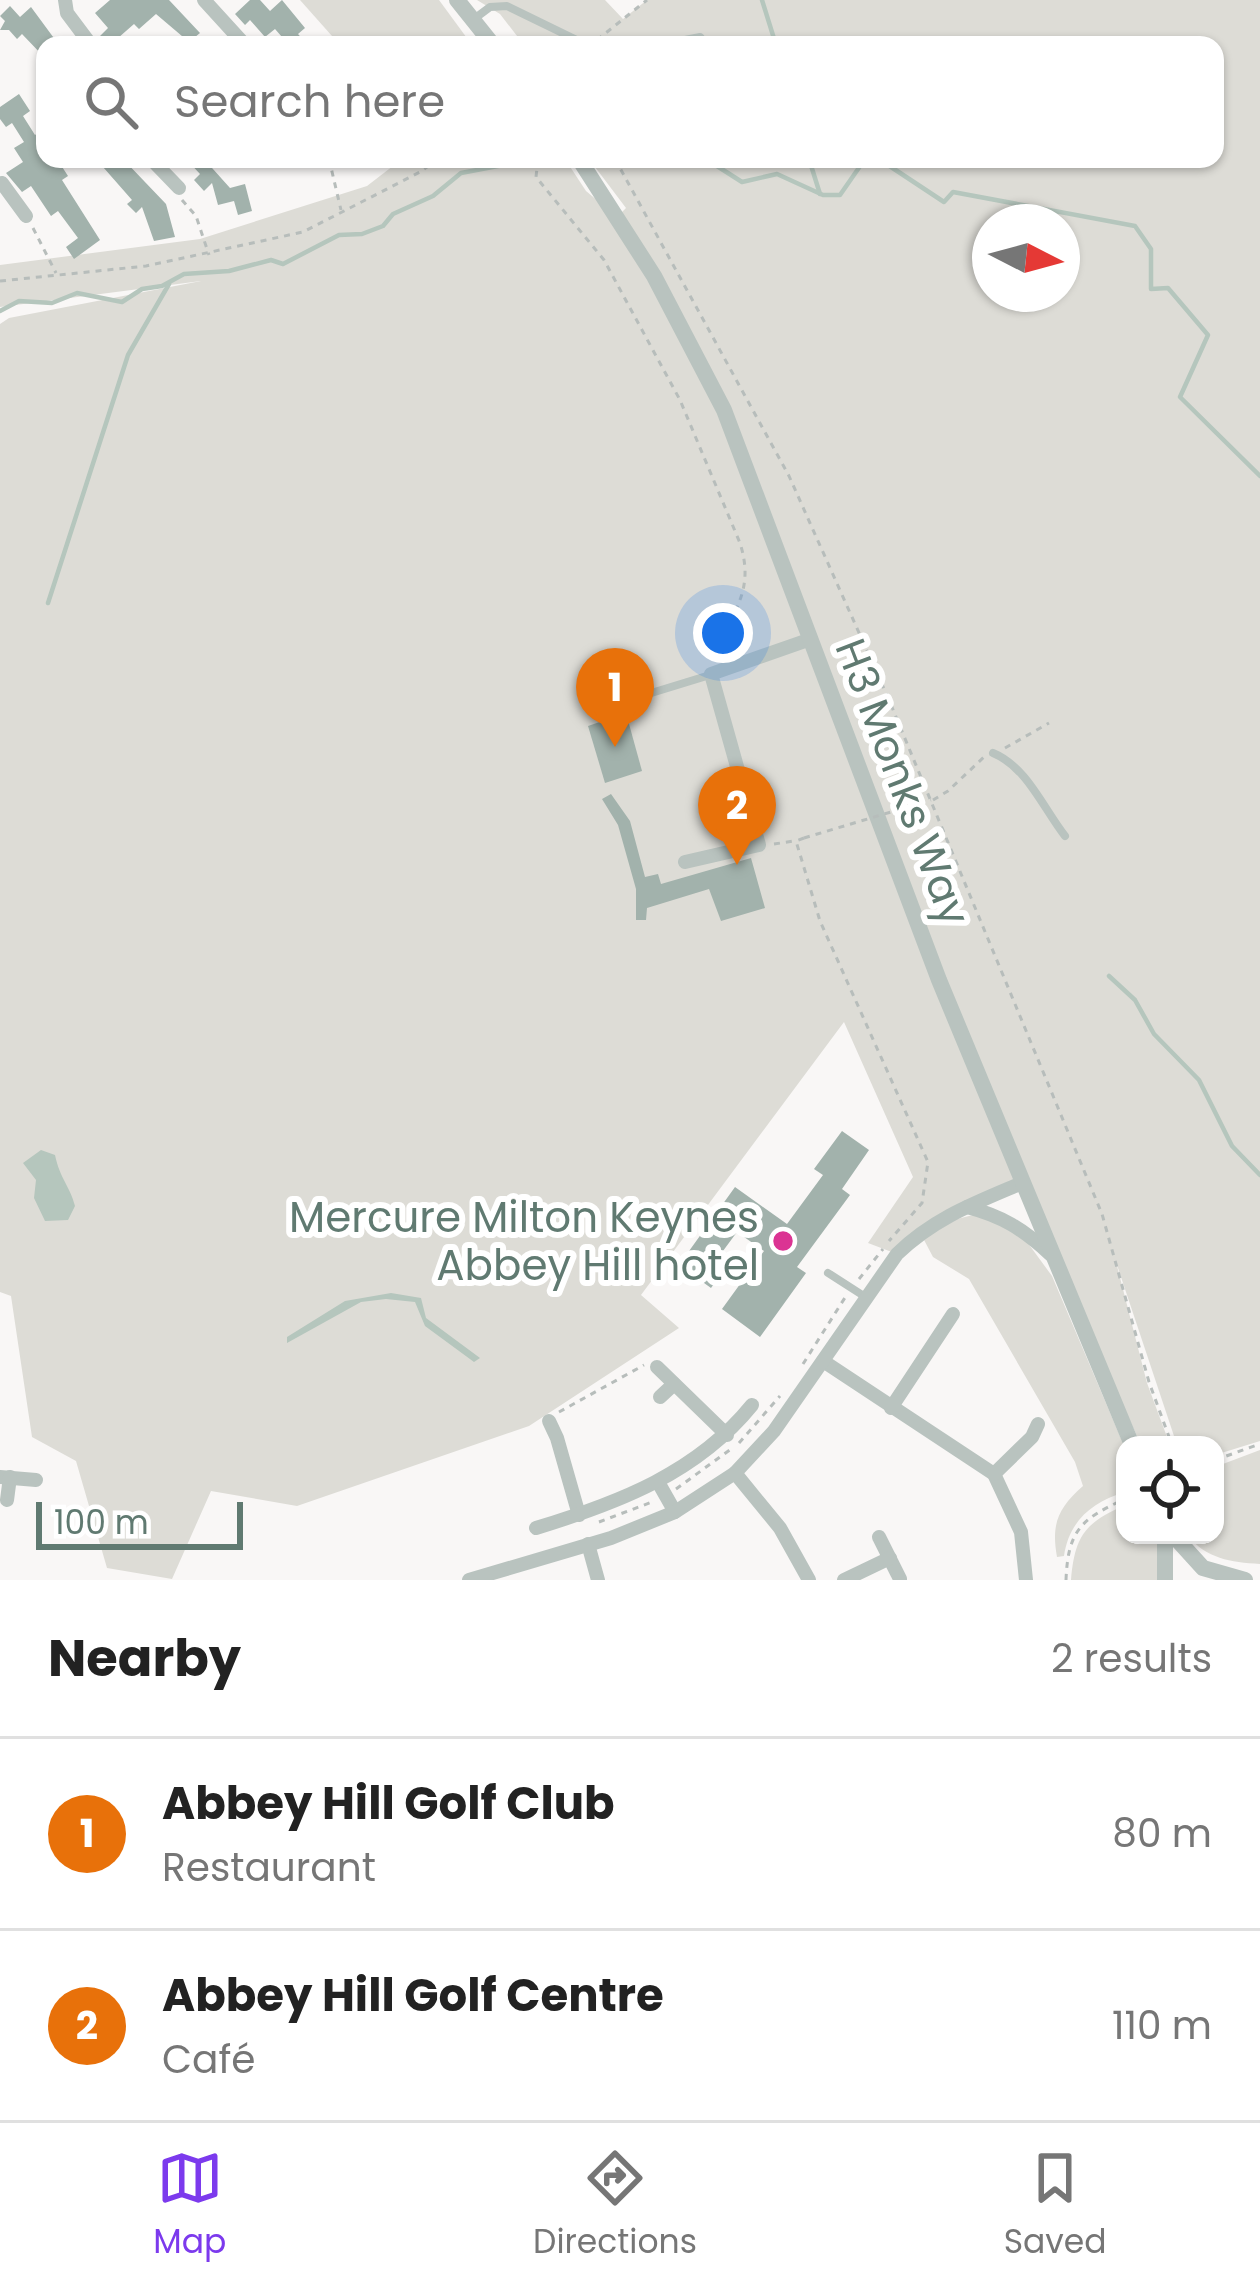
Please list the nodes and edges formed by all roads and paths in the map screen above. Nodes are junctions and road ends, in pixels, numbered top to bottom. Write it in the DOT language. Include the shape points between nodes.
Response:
graph roads {
  1 [pos="65,0"];
  2 [pos="204,0"];
  3 [pos="457,0"];
  4 [pos="647,0"];
  5 [pos="472,20"];
  6 [pos="84,36"];
  7 [pos="237,36"];
  8 [pos="485,36"];
  9 [pos="570,36"];
  10 [pos="601,36"];
  11 [pos="160,168"];
  12 [pos="331,168"];
  13 [pos="426,168"];
  14 [pos="537,168"];
  15 [pos="585,168"];
  16 [pos="620,168"];
  17 [pos="1,182"];
  18 [pos="179,188"];
  19 [pos="342,212"];
  20 [pos="26,216"];
  21 [pos="209,255"];
  22 [pos="57,275"];
  23 [pos="0,281"];
  24 [pos="811,639"];
  25 [pos="711,674"];
  26 [pos="635,698"];
  27 [pos="993,753"];
  28 [pos="932,800"];
  29 [pos="1065,836"];
  30 [pos="796,841"];
  31 [pos="759,845"];
  32 [pos="686,862"];
  33 [pos="1022,1183"];
  34 [pos="966,1207"];
  35 [pos="1054,1258"];
  36 [pos="828,1273"];
  37 [pos="851,1288"];
  38 [pos="867,1298"];
  39 [pos="953,1314"];
  40 [pos="823,1361"];
  41 [pos="801,1366"];
  42 [pos="657,1367"];
  43 [pos="674,1384"];
  44 [pos="789,1385"];
  45 [pos="660,1396"];
  46 [pos="752,1405"];
  47 [pos="891,1408"];
  48 [pos="549,1421"];
  49 [pos="1038,1424"];
  50 [pos="728,1435"];
  51 [pos="1128,1436"];
  52 [pos="1169,1436"];
  53 [pos="1260,1444"];
  54 [pos="1224,1457"];
  55 [pos="735,1473"];
  56 [pos="994,1474"];
  57 [pos="5,1477"];
  58 [pos="36,1480"];
  59 [pos="661,1489"];
  60 [pos="8,1500"];
  61 [pos="1116,1503"];
  62 [pos="675,1512"];
  63 [pos="586,1520"];
  64 [pos="536,1528"];
  65 [pos="879,1537"];
  66 [pos="588,1544"];
  67 [pos="1168,1544"];
  68 [pos="1178,1544"];
  69 [pos="890,1558"];
  70 [pos="900,1579"];
  71 [pos="469,1580"];
  72 [pos="598,1580"];
  73 [pos="809,1580"];
  74 [pos="844,1580"];
  75 [pos="1026,1580"];
  76 [pos="1066,1580"];
  77 [pos="1165,1580"];
  78 [pos="1245,1580"];
  1 -- 6 [label="street"];
  2 -- 7 [label="street"];
  3 -- 5 [label="street"];
  4 -- 10 [label="path"];
  5 -- 8 [label="street"];
  5 -- 9 [label="lane" via="507,6"];
  11 -- 18 [label="street"];
  12 -- 19 [label="path"];
  13 -- 19 [label="path"];
  14 -- 25 [label="path" via="536,177 604,260 680,400 740,543 747,585"];
  15 -- 24 [label="street, H3 Monks Way" via="654,276 724,410"];
  16 -- 28 [label="path" via="789,476"];
  17 -- 20 [label="street"];
  18 -- 21 [label="path"];
  19 -- 21 [label="path" via="303,232"];
  20 -- 22 [label="path"];
  21 -- 22 [label="path"];
  22 -- 23 [label="path"];
  24 -- 25 [label="street"];
  24 -- 33 [label="street, H3 Monks Way"];
  25 -- 26 [label="lane"];
  25 -- 31 [label="street"];
  27 -- 29 [label="lane" via="1022,770"];
  28 -- 30 [label="path, bridge"];
  28 -- 52 [label="path" via="1102,1214"];
  30 -- 31 [label="path"];
  30 -- 37 [label="path" via="820,921 928,1162 922,1203"];
  31 -- 32 [label="street"];
  33 -- 34 [label="street"];
  33 -- 35 [label="street, H3 Monks Way"];
  34 -- 35 [label="street" via="1000,1216"];
  34 -- 38 [label="street" via="922,1230"];
  35 -- 51 [label="street, H3 Monks Way"];
  36 -- 37 [label="lane"];
  37 -- 38 [label="lane"];
  37 -- 41 [label="path"];
  38 -- 40 [label="street"];
  39 -- 47 [label="street"];
  40 -- 47 [label="street"];
  40 -- 55 [label="street"];
  42 -- 43 [label="street"];
  42 -- 48 [label="path" via="639,1364"];
  43 -- 45 [label="street"];
  43 -- 50 [label="street"];
  44 -- 59 [label="path" via="748,1434"];
  46 -- 50 [label="street"];
  47 -- 56 [label="street"];
  48 -- 63 [label="street" via="564,1436"];
  49 -- 56 [label="street"];
  50 -- 59 [label="street"];
  53 -- 54 [label="path"];
  55 -- 62 [label="street"];
  55 -- 73 [label="street"];
  56 -- 75 [label="street" via="1021,1532"];
  57 -- 58 [label="street"];
  57 -- 60 [label="street"];
  59 -- 62 [label="street"];
  59 -- 63 [label="street"];
  59 -- 63 [label="path"];
  61 -- 76 [label="path" via="1077,1530"];
  62 -- 66 [label="street"];
  63 -- 64 [label="street"];
  65 -- 69 [label="street"];
  66 -- 71 [label="street"];
  66 -- 72 [label="street"];
  67 -- 77 [label="street"];
  68 -- 78 [label="street" via="1203,1568"];
  69 -- 70 [label="street"];
  69 -- 74 [label="street"];
}
